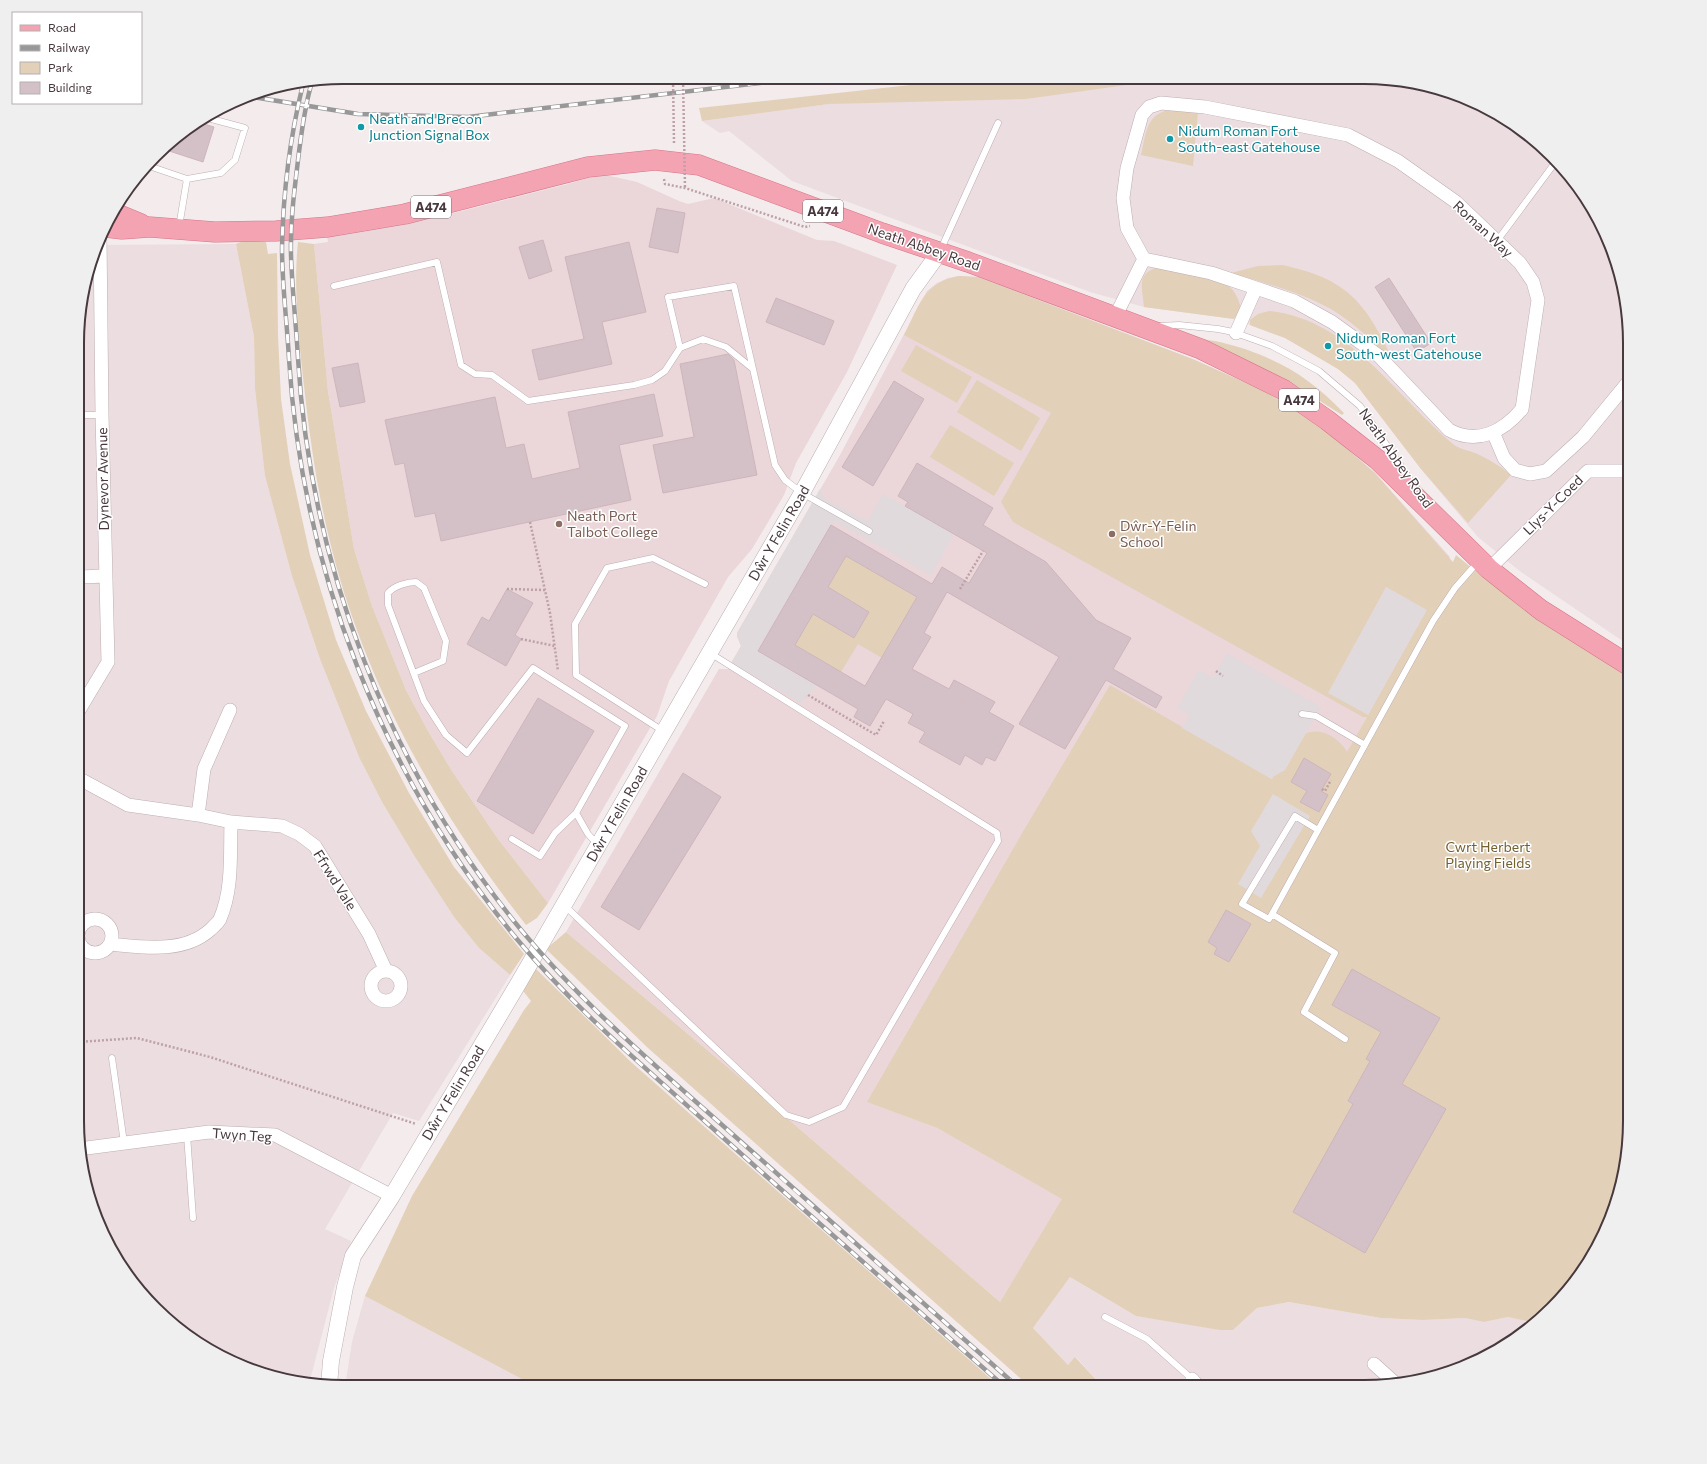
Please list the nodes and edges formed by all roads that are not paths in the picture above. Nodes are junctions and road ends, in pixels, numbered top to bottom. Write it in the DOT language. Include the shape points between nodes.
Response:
graph roads {
  1 [pos="213,120"];
  2 [pos="998,123"];
  3 [pos="1552,165"];
  4 [pos="153,167"];
  5 [pos="187,179"];
  6 [pos="119,215"];
  7 [pos="150,227"];
  8 [pos="112,228"];
  9 [pos="178,230"];
  10 [pos="1497,241"];
  11 [pos="939,253"];
  12 [pos="100,254"];
  13 [pos="1144,259"];
  14 [pos="334,286"];
  15 [pos="1256,288"];
  16 [pos="1115,318"];
  17 [pos="1139,327"];
  18 [pos="1236,333"];
  19 [pos="680,348"];
  20 [pos="753,369"];
  21 [pos="1623,390"];
  22 [pos="102,415"];
  23 [pos="84,416"];
  24 [pos="1493,432"];
  25 [pos="1623,471"];
  26 [pos="802,493"];
  27 [pos="1434,514"];
  28 [pos="869,531"];
  29 [pos="1484,564"];
  30 [pos="106,576"];
  31 [pos="84,577"];
  32 [pos="705,584"];
  33 [pos="710,652"];
  34 [pos="1623,662"];
  35 [pos="414,673"];
  36 [pos="84,702"];
  37 [pos="230,710"];
  38 [pos="1302,714"];
  39 [pos="665,732"];
  40 [pos="1365,745"];
  41 [pos="84,781"];
  42 [pos="576,813"];
  43 [pos="198,815"];
  44 [pos="231,822"];
  45 [pos="1318,830"];
  46 [pos="512,839"];
  47 [pos="599,845"];
  48 [pos="564,905"];
  49 [pos="1272,914"];
  50 [pos="110,944"];
  51 [pos="386,971"];
  52 [pos="1345,1039"];
  53 [pos="112,1058"];
  54 [pos="187,1135"];
  55 [pos="124,1143"];
  56 [pos="86,1149"];
  57 [pos="392,1196"];
  58 [pos="193,1218"];
  59 [pos="1105,1317"];
  60 [pos="1374,1364"];
  61 [pos="1390,1378"];
  62 [pos="330,1379"];
  63 [pos="1192,1380"];
  1 -- 5 [label="lane" via="244,128 235,160 221,173"];
  2 -- 11 [label="lane"];
  3 -- 10 [label="lane"];
  4 -- 5 [label="lane"];
  5 -- 9 [label="lane"];
  6 -- 7 [label="main road, A474"];
  7 -- 8 [label="main road, A474"];
  7 -- 9 [label="main road, A474"];
  9 -- 11 [label="main road, Neath Abbey Road / A474" via="276,231 328,227 405,214 588,167 655,160 699,165"];
  10 -- 13 [label="street, Roman Way" via="1456,202 1398,161 1348,135 1205,107 1161,103 1149,107 1142,115 1127,168 1123,198 1127,228"];
  10 -- 24 [label="street, Roman Way" via="1520,263 1533,282 1538,300 1522,409 1512,421"];
  11 -- 16 [label="main road, Neath Abbey Road / A474"];
  11 -- 26 [label="street, Dŵr Y Felin Road" via="913,289"];
  12 -- 22 [label="street, Dynevor Avenue"];
  13 -- 15 [label="street, Roman Way" via="1211,273"];
  13 -- 16 [label="street"];
  14 -- 19 [label="lane" via="437,262 461,365 475,374 492,376 528,401 652,380 665,371"];
  15 -- 18 [label="street"];
  15 -- 24 [label="street, Roman Way" via="1294,301 1332,322 1379,356 1449,430 1461,436 1478,437"];
  16 -- 17 [label="main road, Neath Abbey Road / A474"];
  17 -- 18 [label="lane, Neath Abbey Road" via="1179,325"];
  17 -- 27 [label="main road, Neath Abbey Road / A474" via="1201,349 1284,390 1378,460"];
  18 -- 27 [label="lane, Neath Abbey Road" via="1272,346 1319,371 1360,406"];
  19 -- 20 [label="lane" via="703,339 726,347"];
  19 -- 20 [label="lane" via="668,297 734,286"];
  20 -- 26 [label="lane" via="775,465 785,480"];
  21 -- 24 [label="street" via="1583,437 1546,471 1530,474 1515,470 1504,458"];
  22 -- 23 [label="lane"];
  22 -- 30 [label="street, Dynevor Avenue"];
  25 -- 29 [label="street, Llys-Y-Coed" via="1588,471"];
  26 -- 28 [label="lane"];
  26 -- 33 [label="street, Dŵr Y Felin Road"];
  27 -- 29 [label="main road, Neath Abbey Road / A474"];
  29 -- 34 [label="main road, Neath Abbey Road / A474" via="1541,610"];
  29 -- 40 [label="lane" via="1455,588 1433,622"];
  30 -- 31 [label="street"];
  30 -- 36 [label="street, Dynevor Avenue" via="108,662"];
  32 -- 39 [label="lane" via="653,558 607,568 575,624 576,675"];
  33 -- 39 [label="street, Dŵr Y Felin Road"];
  33 -- 48 [label="lane" via="997,833 998,841 843,1107 809,1122 786,1115"];
  35 -- 35 [label="lane" via="388,605 388,593 391,589 410,582 416,582 424,588 446,641 443,661"];
  35 -- 42 [label="lane" via="424,701 446,735 467,753 533,668 625,726"];
  37 -- 43 [label="street" via="204,769"];
  38 -- 40 [label="lane" via="1316,716"];
  39 -- 47 [label="street, Dŵr Y Felin Road"];
  40 -- 45 [label="lane"];
  41 -- 43 [label="street, Ffrwd Vale" via="128,805"];
  42 -- 46 [label="lane" via="555,832 540,856"];
  42 -- 47 [label="lane" via="588,834"];
  43 -- 44 [label="street, Ffrwd Vale"];
  44 -- 50 [label="street" via="229,881 220,921 206,934 188,942 154,948"];
  44 -- 51 [label="street, Ffrwd Vale" via="282,826 315,846 369,934"];
  45 -- 49 [label="lane"];
  45 -- 49 [label="lane" via="1295,816 1242,904 1269,919"];
  47 -- 48 [label="street, Dŵr Y Felin Road"];
  48 -- 57 [label="street, Dŵr Y Felin Road"];
  49 -- 52 [label="lane" via="1335,953 1304,1012"];
  53 -- 55 [label="lane"];
  54 -- 55 [label="street, Twyn Teg"];
  54 -- 57 [label="street, Twyn Teg" via="208,1132 275,1135"];
  54 -- 58 [label="lane"];
  55 -- 56 [label="street, Twyn Teg"];
  57 -- 62 [label="street, Dŵr Y Felin Road" via="353,1256"];
  59 -- 63 [label="lane" via="1147,1339"];
  60 -- 61 [label="street"];
}
